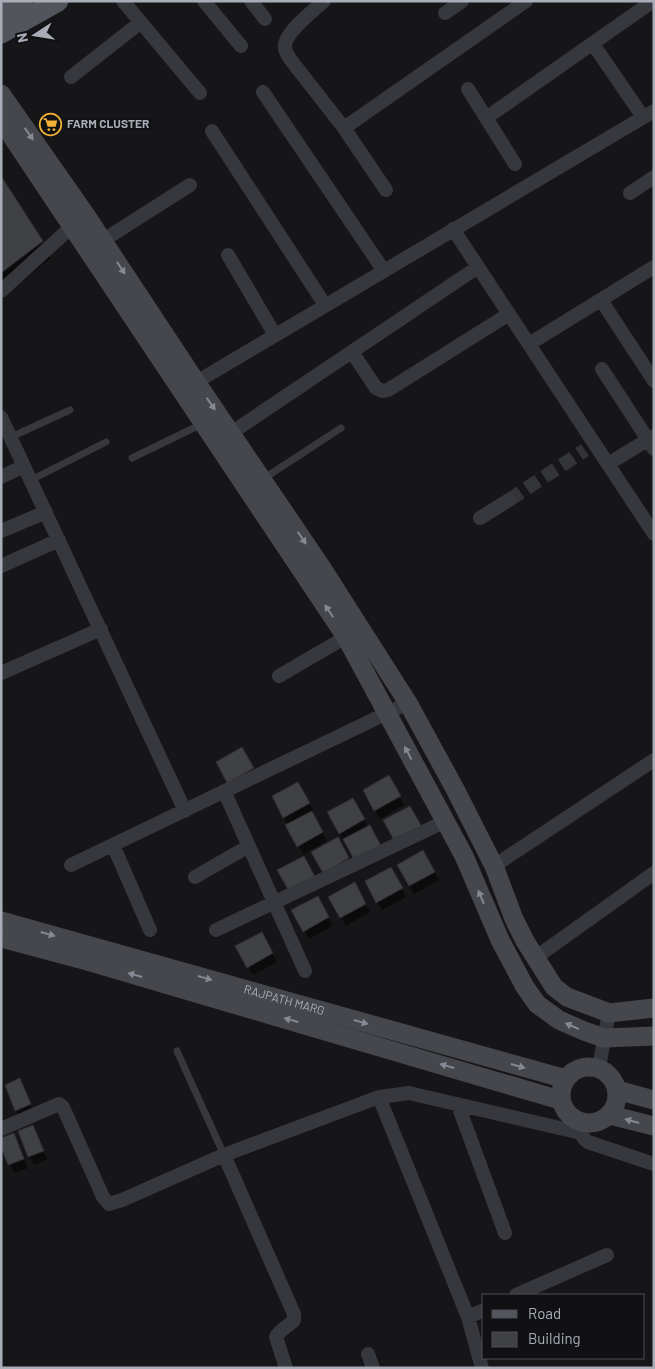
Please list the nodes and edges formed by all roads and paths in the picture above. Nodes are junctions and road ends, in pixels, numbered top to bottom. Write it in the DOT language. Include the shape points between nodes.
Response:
graph roads {
  1 [pos="22,1"];
  2 [pos="58,1"];
  3 [pos="123,1"];
  4 [pos="204,1"];
  5 [pos="251,1"];
  6 [pos="324,1"];
  7 [pos="462,1"];
  8 [pos="526,1"];
  9 [pos="653,1"];
  10 [pos="1,13"];
  11 [pos="445,13"];
  12 [pos="265,19"];
  13 [pos="140,22"];
  14 [pos="1,33"];
  15 [pos="593,44"];
  16 [pos="241,46"];
  17 [pos="71,77"];
  18 [pos="468,89"];
  19 [pos="263,92"];
  20 [pos="200,93"];
  21 [pos="1,94"];
  22 [pos="649,114"];
  23 [pos="486,118"];
  24 [pos="1,120"];
  25 [pos="344,128"];
  26 [pos="212,131"];
  27 [pos="515,164"];
  28 [pos="654,177"];
  29 [pos="190,185"];
  30 [pos="386,190"];
  31 [pos="630,193"];
  32 [pos="79,220"];
  33 [pos="453,229"];
  34 [pos="102,241"];
  35 [pos="228,255"];
  36 [pos="478,267"];
  37 [pos="654,267"];
  38 [pos="384,271"];
  39 [pos="1,291"];
  40 [pos="602,300"];
  41 [pos="325,305"];
  42 [pos="509,314"];
  43 [pos="275,335"];
  44 [pos="529,344"];
  45 [pos="352,352"];
  46 [pos="602,369"];
  47 [pos="654,381"];
  48 [pos="189,386"];
  49 [pos="70,410"];
  50 [pos="2,422"];
  51 [pos="204,423"];
  52 [pos="341,428"];
  53 [pos="231,433"];
  54 [pos="11,437"];
  55 [pos="106,442"];
  56 [pos="652,442"];
  57 [pos="132,458"];
  58 [pos="608,464"];
  59 [pos="24,466"];
  60 [pos="1,477"];
  61 [pos="31,480"];
  62 [pos="255,484"];
  63 [pos="509,500"];
  64 [pos="46,512"];
  65 [pos="480,518"];
  66 [pos="1,531"];
  67 [pos="654,534"];
  68 [pos="59,540"];
  69 [pos="1,566"];
  70 [pos="101,629"];
  71 [pos="346,636"];
  72 [pos="1,673"];
  73 [pos="280,676"];
  74 [pos="408,702"];
  75 [pos="387,713"];
  76 [pos="654,760"];
  77 [pos="224,791"];
  78 [pos="185,810"];
  79 [pos="446,822"];
  80 [pos="113,845"];
  81 [pos="249,846"];
  82 [pos="71,866"];
  83 [pos="494,866"];
  84 [pos="654,874"];
  85 [pos="195,876"];
  86 [pos="274,903"];
  87 [pos="1,920"];
  88 [pos="150,930"];
  89 [pos="216,930"];
  90 [pos="1,938"];
  91 [pos="535,958"];
  92 [pos="305,971"];
  93 [pos="654,1008"];
  94 [pos="609,1013"];
  95 [pos="654,1036"];
  96 [pos="604,1038"];
  97 [pos="177,1051"];
  98 [pos="599,1067"];
  99 [pos="566,1079"];
  100 [pos="617,1090"];
  101 [pos="379,1096"];
  102 [pos="560,1100"];
  103 [pos="654,1100"];
  104 [pos="458,1105"];
  105 [pos="610,1115"];
  106 [pos="654,1126"];
  107 [pos="581,1128"];
  108 [pos="1,1129"];
  109 [pos="224,1155"];
  110 [pos="654,1164"];
  111 [pos="504,1233"];
  112 [pos="607,1255"];
  113 [pos="518,1294"];
  114 [pos="482,1311"];
  115 [pos="468,1317"];
  116 [pos="368,1354"];
  117 [pos="286,1368"];
  118 [pos="373,1368"];
  119 [pos="482,1368"];
  1 -- 10 [label="main road"];
  2 -- 14 [label="main road"];
  3 -- 13 [label="street"];
  4 -- 16 [label="street"];
  5 -- 12 [label="street"];
  6 -- 25 [label="street" via="290,33 285,50"];
  7 -- 11 [label="street"];
  8 -- 25 [label="street"];
  9 -- 15 [label="street"];
  13 -- 17 [label="street"];
  13 -- 20 [label="street"];
  15 -- 22 [label="street"];
  15 -- 23 [label="street"];
  18 -- 23 [label="street"];
  19 -- 38 [label="street"];
  21 -- 32 [label="street, one-way"];
  22 -- 33 [label="street"];
  23 -- 27 [label="street"];
  24 -- 32 [label="street"];
  25 -- 30 [label="street"];
  26 -- 41 [label="street"];
  28 -- 31 [label="street"];
  29 -- 34 [label="street"];
  32 -- 34 [label="street"];
  32 -- 39 [label="street"];
  32 -- 48 [label="street"];
  33 -- 36 [label="street"];
  33 -- 38 [label="street"];
  34 -- 48 [label="street, one-way"];
  35 -- 43 [label="street"];
  36 -- 42 [label="street"];
  36 -- 45 [label="street"];
  37 -- 40 [label="street"];
  38 -- 41 [label="street"];
  40 -- 44 [label="street"];
  40 -- 47 [label="street"];
  41 -- 43 [label="street"];
  42 -- 44 [label="street"];
  42 -- 45 [label="street" via="388,390 376,388"];
  43 -- 48 [label="street"];
  44 -- 58 [label="street" via="590,447"];
  45 -- 53 [label="street"];
  46 -- 56 [label="street"];
  48 -- 51 [label="street"];
  48 -- 53 [label="street, one-way"];
  49 -- 54 [label="lane"];
  50 -- 54 [label="street"];
  51 -- 57 [label="lane"];
  51 -- 62 [label="street"];
  52 -- 62 [label="lane"];
  53 -- 62 [label="street"];
  54 -- 59 [label="street"];
  55 -- 61 [label="lane"];
  56 -- 58 [label="street"];
  58 -- 67 [label="street"];
  59 -- 60 [label="street"];
  59 -- 61 [label="street"];
  61 -- 64 [label="street"];
  71 -- 62 [label="street, one-way"];
  62 -- 74 [label="street, one-way" via="322,568"];
  63 -- 65 [label="street"];
  64 -- 66 [label="street"];
  64 -- 68 [label="street"];
  68 -- 69 [label="street"];
  68 -- 70 [label="street"];
  70 -- 72 [label="street"];
  70 -- 78 [label="street"];
  71 -- 73 [label="street"];
  71 -- 75 [label="street"];
  74 -- 75 [label="street"];
  74 -- 83 [label="street"];
  75 -- 77 [label="street"];
  79 -- 75 [label="street, one-way"];
  76 -- 83 [label="street"];
  77 -- 78 [label="street"];
  77 -- 81 [label="street"];
  78 -- 80 [label="street"];
  79 -- 86 [label="street"];
  96 -- 79 [label="street, one-way" via="559,1020 537,1004 500,940"];
  80 -- 82 [label="street"];
  80 -- 88 [label="street"];
  81 -- 85 [label="street"];
  81 -- 86 [label="street"];
  83 -- 91 [label="street" via="514,919"];
  84 -- 91 [label="street"];
  86 -- 89 [label="street"];
  86 -- 92 [label="street"];
  87 -- 99 [label="street, RAJPATH MARG, one-way"];
  102 -- 90 [label="street, RAJPATH MARG, one-way"];
  91 -- 94 [label="street" via="554,987 567,997"];
  93 -- 94 [label="street"];
  94 -- 96 [label="street"];
  95 -- 96 [label="street"];
  96 -- 98 [label="street"];
  97 -- 109 [label="lane"];
  98 -- 99 [label="street" via="583,1066 569,1073"];
  98 -- 100 [label="street" via="610,1075"];
  99 -- 102 [label="street"];
  100 -- 103 [label="street"];
  100 -- 105 [label="street" via="617,1102"];
  101 -- 104 [label="street" via="409,1093"];
  101 -- 109 [label="street"];
  101 -- 115 [label="street"];
  102 -- 107 [label="street"];
  104 -- 107 [label="street"];
  104 -- 111 [label="street"];
  106 -- 105 [label="street, one-way"];
  105 -- 107 [label="street"];
  107 -- 110 [label="street" via="583,1138 588,1142"];
  108 -- 109 [label="street" via="59,1104 63,1106 102,1197 109,1204"];
  109 -- 117 [label="street" via="294,1314 291,1324 276,1337"];
  112 -- 113 [label="street"];
  114 -- 115 [label="street"];
  115 -- 119 [label="street"];
  116 -- 118 [label="street"];
}
